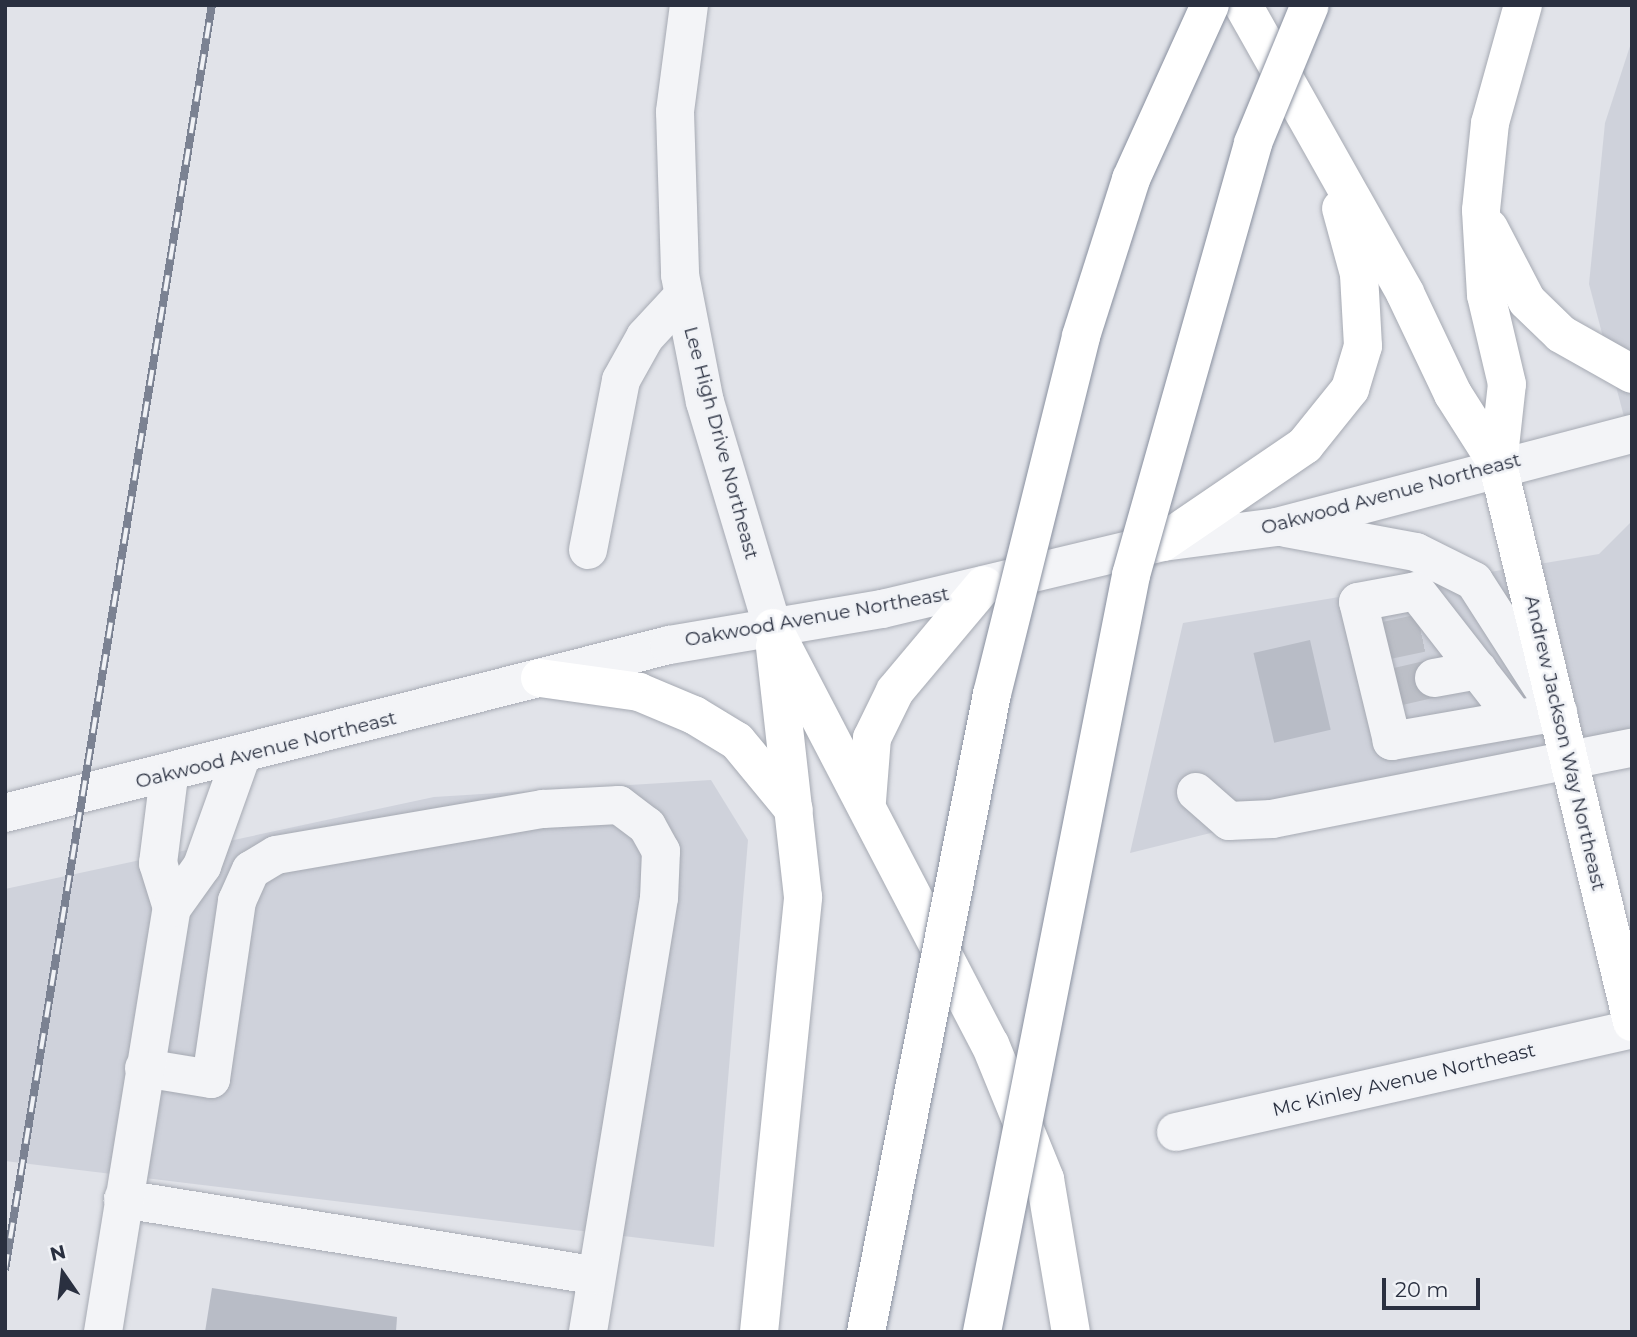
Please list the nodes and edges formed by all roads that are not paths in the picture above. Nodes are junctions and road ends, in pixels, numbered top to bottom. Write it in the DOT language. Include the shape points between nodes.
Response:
graph roads {
  1 [pos="689,5"];
  2 [pos="1210,5"];
  3 [pos="1243,5"];
  4 [pos="1310,5"];
  5 [pos="1523,5"];
  6 [pos="1325,149"];
  7 [pos="1481,210"];
  8 [pos="683,296"];
  9 [pos="1632,374"];
  10 [pos="1632,434"];
  11 [pos="1498,465"];
  12 [pos="1277,527"];
  13 [pos="1163,542"];
  14 [pos="588,550"];
  15 [pos="984,585"];
  16 [pos="1494,608"];
  17 [pos="773,628"];
  18 [pos="1435,631"];
  19 [pos="1478,670"];
  20 [pos="540,678"];
  21 [pos="1434,678"];
  22 [pos="1558,712"];
  23 [pos="1515,718"];
  24 [pos="1632,748"];
  25 [pos="241,757"];
  26 [pos="1569,761"];
  27 [pos="169,776"];
  28 [pos="1196,792"];
  29 [pos="867,801"];
  30 [pos="5,813"];
  31 [pos="797,814"];
  32 [pos="172,908"];
  33 [pos="1632,1022"];
  34 [pos="1632,1029"];
  35 [pos="144,1068"];
  36 [pos="1176,1132"];
  37 [pos="122,1199"];
  38 [pos="596,1276"];
  39 [pos="103,1332"];
  40 [pos="588,1332"];
  41 [pos="759,1332"];
  42 [pos="866,1332"];
  43 [pos="982,1332"];
  44 [pos="1070,1332"];
  1 -- 8 [label="street, Lee High Drive Northeast" via="674,112"];
  2 -- 42 [label="main road, bridge" via="1131,179 1081,337 992,694"];
  3 -- 6 [label="main road"];
  4 -- 43 [label="main road, bridge" via="1253,143 1131,575"];
  5 -- 7 [label="main road" via="1490,123"];
  6 -- 11 [label="main road" via="1453,394"];
  6 -- 13 [label="main road" via="1359,274 1363,346 1350,389 1305,445"];
  7 -- 9 [label="main road" via="1527,301 1561,334"];
  7 -- 11 [label="main road" via="1486,295 1507,384"];
  8 -- 14 [label="street" via="645,337 621,380"];
  8 -- 17 [label="street, Lee High Drive Northeast" via="705,401"];
  10 -- 11 [label="street, Oakwood Avenue Northeast"];
  11 -- 12 [label="street, Oakwood Avenue Northeast"];
  11 -- 22 [label="main road, Andrew Jackson Way Northeast"];
  12 -- 13 [label="street, Oakwood Avenue Northeast"];
  12 -- 16 [label="street" via="1443,562 1474,581"];
  13 -- 15 [label="street, Oakwood Avenue Northeast"];
  15 -- 17 [label="street, Oakwood Avenue Northeast"];
  15 -- 29 [label="main road" via="895,691 872,738"];
  16 -- 18 [label="street"];
  16 -- 22 [label="street"];
  17 -- 20 [label="street, Oakwood Avenue Northeast" via="669,645"];
  17 -- 29 [label="main road"];
  17 -- 31 [label="main road"];
  18 -- 19 [label="street"];
  18 -- 23 [label="street" via="1416,591 1358,602 1376,643 1388,689 1392,741"];
  19 -- 21 [label="street"];
  19 -- 23 [label="street"];
  20 -- 25 [label="street, Oakwood Avenue Northeast"];
  20 -- 31 [label="main road" via="639,692 694,715 737,741"];
  22 -- 23 [label="street"];
  22 -- 26 [label="main road, Andrew Jackson Way Northeast"];
  24 -- 26 [label="street"];
  25 -- 27 [label="street, Oakwood Avenue Northeast"];
  25 -- 32 [label="street" via="202,866"];
  26 -- 28 [label="street" via="1272,820 1229,821"];
  26 -- 33 [label="main road, Andrew Jackson Way Northeast"];
  27 -- 30 [label="street, Oakwood Avenue Northeast"];
  27 -- 32 [label="street" via="158,863"];
  29 -- 44 [label="main road" via="990,1044 1042,1171 1064,1268"];
  31 -- 41 [label="main road" via="803,897"];
  32 -- 35 [label="street"];
  34 -- 36 [label="street, Mc Kinley Avenue Northeast"];
  35 -- 37 [label="street"];
  35 -- 38 [label="street" via="211,1079 237,901 251,870 276,855 542,809 619,805 648,826 661,851 659,898"];
  37 -- 38 [label="street"];
  37 -- 39 [label="street"];
  38 -- 40 [label="street"];
}
